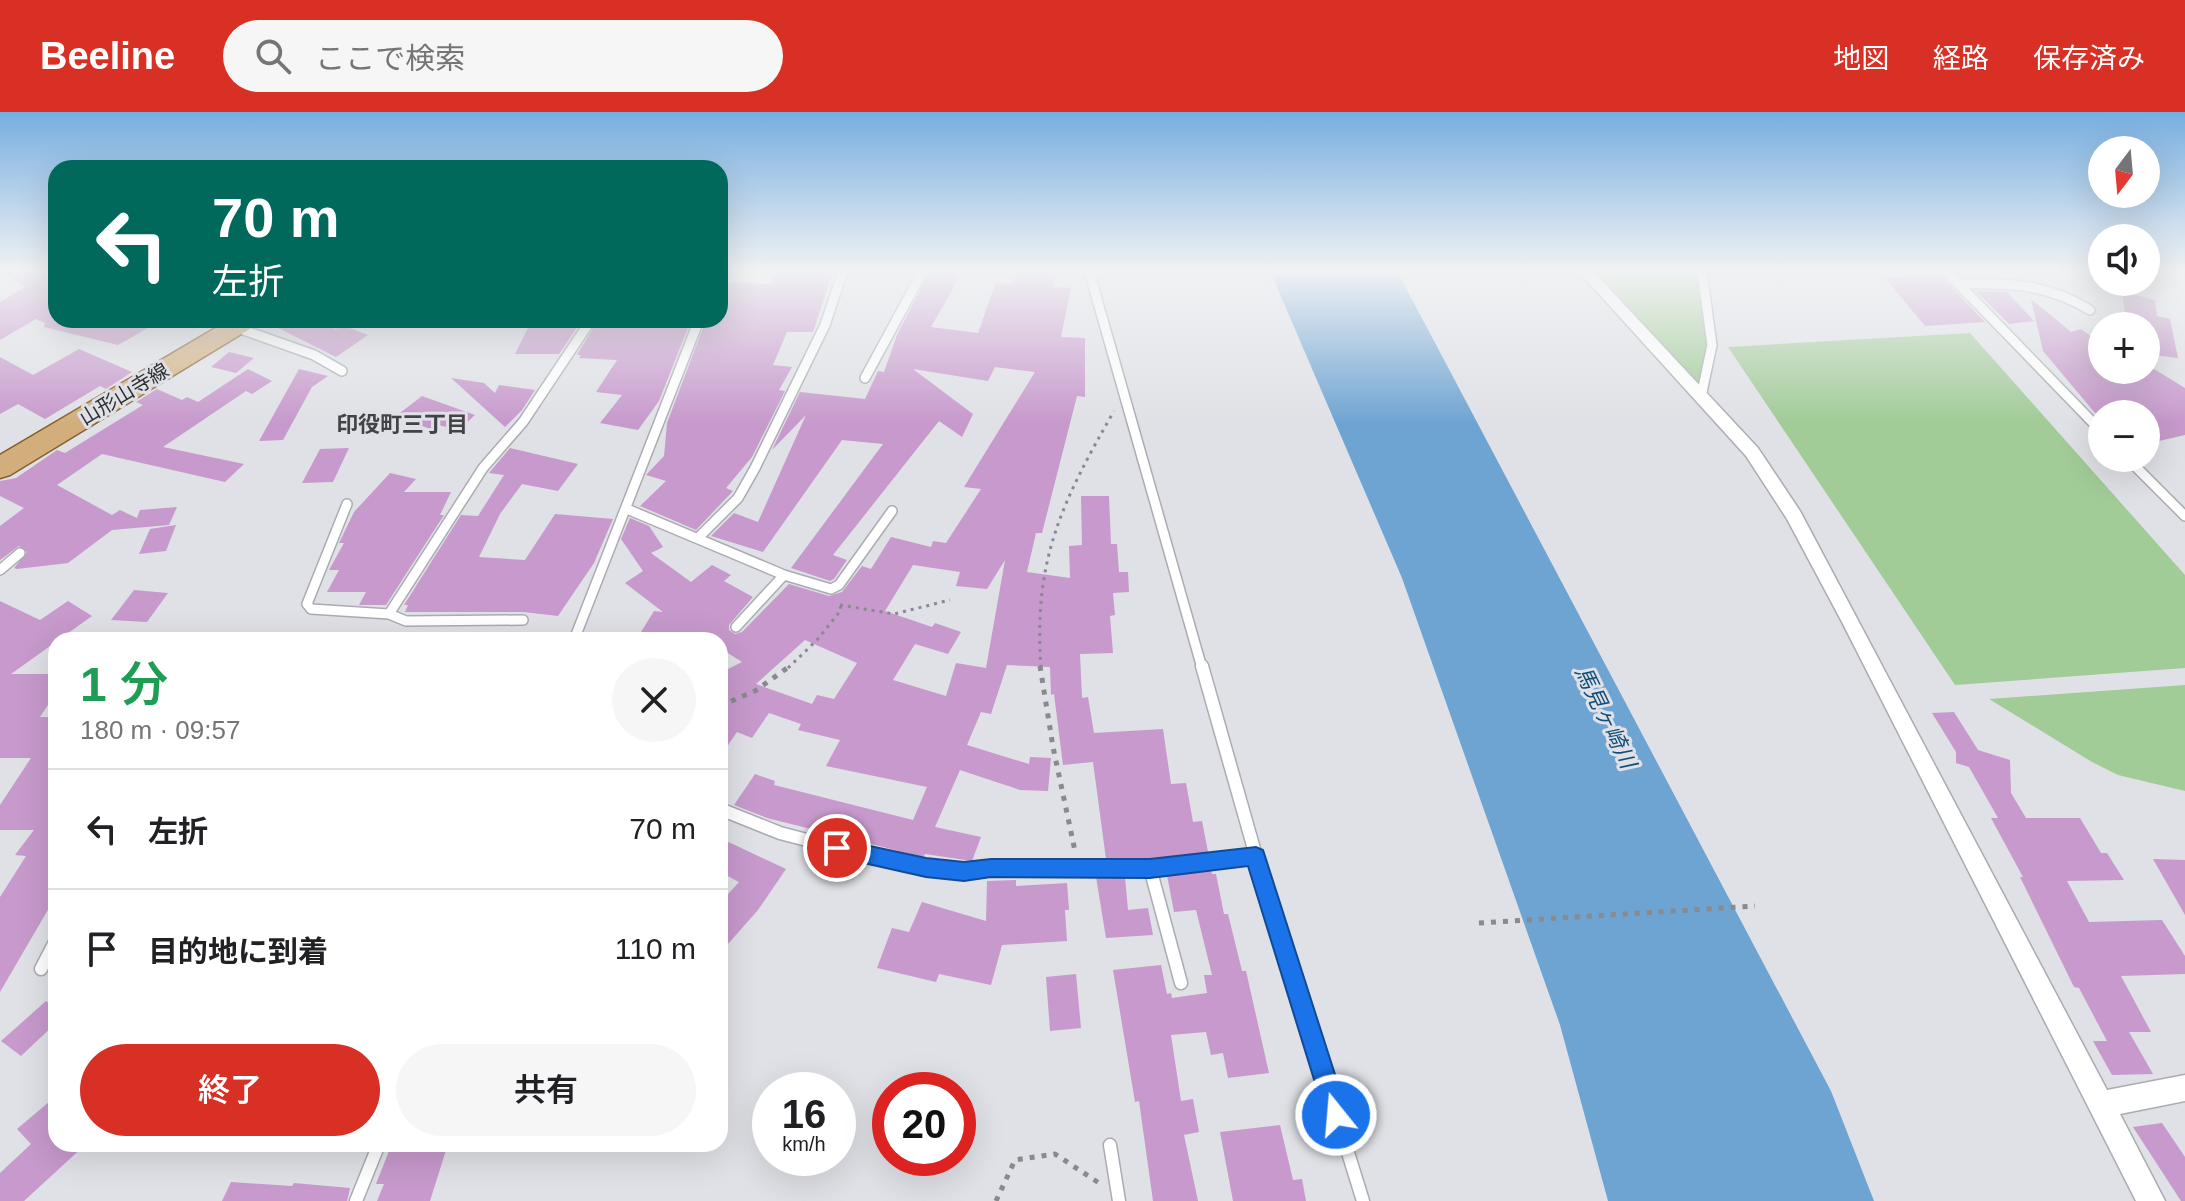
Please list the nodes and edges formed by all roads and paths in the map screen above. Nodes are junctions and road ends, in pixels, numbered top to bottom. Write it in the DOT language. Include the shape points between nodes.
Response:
graph roads {
  1 [pos="826,322"];
  2 [pos="895,322"];
  3 [pos="1104,322"];
  4 [pos="1632,322"];
  5 [pos="1710,322"];
  6 [pos="1998,322"];
  7 [pos="234,328"];
  8 [pos="250,328"];
  9 [pos="586,328"];
  10 [pos="696,328"];
  11 [pos="342,371"];
  12 [pos="865,378"];
  13 [pos="1124,393"];
  14 [pos="1701,397"];
  15 [pos="2088,417"];
  16 [pos="0,468"];
  17 [pos="2141,472"];
  18 [pos="347,504"];
  19 [pos="627,509"];
  20 [pos="892,511"];
  21 [pos="2185,516"];
  22 [pos="698,538"];
  23 [pos="20,553"];
  24 [pos="0,570"];
  25 [pos="784,575"];
  26 [pos="836,587"];
  27 [pos="950,600"];
  28 [pos="840,605"];
  29 [pos="389,614"];
  30 [pos="523,620"];
  31 [pos="736,627"];
  32 [pos="577,632"];
  33 [pos="728,704"];
  34 [pos="728,812"];
  35 [pos="1256,856"];
  36 [pos="1150,868"];
  37 [pos="1079,869"];
  38 [pos="1755,906"];
  39 [pos="1479,923"];
  40 [pos="48,955"];
  41 [pos="41,969"];
  42 [pos="1181,983"];
  43 [pos="2182,1093"];
  44 [pos="2103,1104"];
  45 [pos="1110,1145"];
  46 [pos="376,1152"];
  47 [pos="1118,1198"];
  48 [pos="356,1201"];
  49 [pos="996,1201"];
  50 [pos="1363,1201"];
  51 [pos="2151,1201"];
  1 -- 22 [label="lane" via="738,498"];
  2 -- 12 [label="lane"];
  3 -- 13 [label="lane"];
  4 -- 14 [label="street"];
  5 -- 14 [label="lane" via="1711,363"];
  6 -- 15 [label="lane"];
  7 -- 16 [label="main road, 山形山寺線"];
  8 -- 11 [label="lane"];
  9 -- 29 [label="lane" via="523,422 483,468"];
  10 -- 19 [label="lane"];
  13 -- 35 [label="lane"];
  13 -- 37 [label="path" via="1077,476 1044,568 1039,607 1042,678"];
  14 -- 44 [label="street" via="1752,452 1794,516"];
  17 -- 21 [label="lane"];
  18 -- 29 [label="lane" via="307,604 311,609"];
  19 -- 22 [label="lane"];
  19 -- 32 [label="lane"];
  20 -- 26 [label="lane"];
  22 -- 25 [label="lane"];
  23 -- 24 [label="lane"];
  25 -- 26 [label="lane"];
  25 -- 31 [label="lane"];
  26 -- 28 [label="path"];
  27 -- 28 [label="path" via="894,614"];
  28 -- 33 [label="path" via="824,634 787,667"];
  29 -- 30 [label="lane" via="406,621"];
  34 -- 37 [label="lane" via="780,833 926,867"];
  35 -- 36 [label="lane"];
  35 -- 50 [label="lane"];
  36 -- 37 [label="lane"];
  36 -- 42 [label="lane"];
  38 -- 39 [label="path"];
  40 -- 41 [label="lane"];
  43 -- 44 [label="street"];
  44 -- 51 [label="street"];
  45 -- 47 [label="lane"];
  46 -- 48 [label="lane"];
  47 -- 49 [label="path" via="1055,1154 1015,1160"];
}
